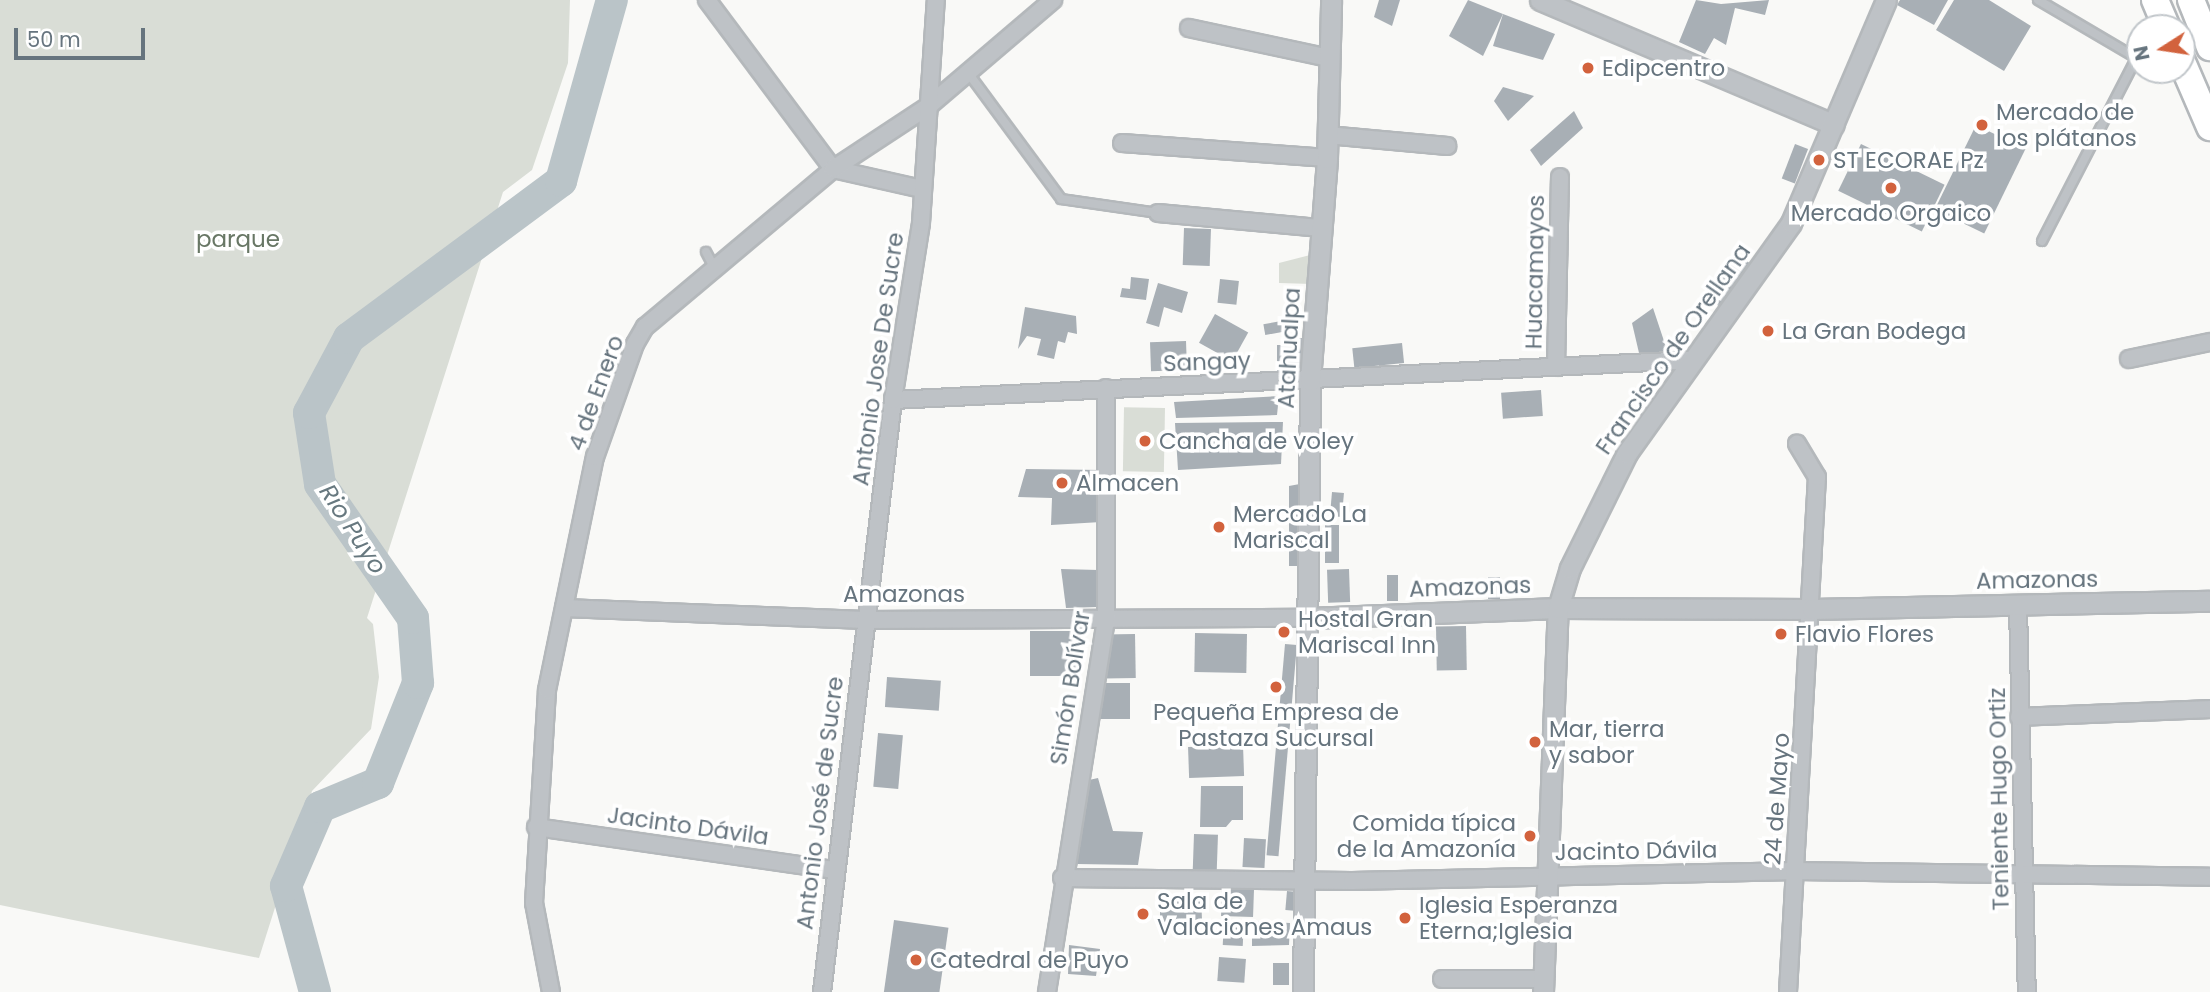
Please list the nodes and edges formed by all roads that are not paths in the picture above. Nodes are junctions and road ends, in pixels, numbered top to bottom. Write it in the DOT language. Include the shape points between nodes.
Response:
graph roads {
  1 [pos="706,0"];
  2 [pos="936,0"];
  3 [pos="1053,0"];
  4 [pos="1331,0"];
  5 [pos="1886,0"];
  6 [pos="2038,0"];
  7 [pos="2191,0"];
  8 [pos="1549,1"];
  9 [pos="1189,27"];
  10 [pos="2210,47"];
  11 [pos="2126,52"];
  12 [pos="1329,58"];
  13 [pos="969,74"];
  14 [pos="2126,82"];
  15 [pos="2190,84"];
  16 [pos="930,106"];
  17 [pos="1834,125"];
  18 [pos="2210,127"];
  19 [pos="1327,135"];
  20 [pos="1122,143"];
  21 [pos="1447,146"];
  22 [pos="1327,158"];
  23 [pos="833,169"];
  24 [pos="1560,177"];
  25 [pos="922,189"];
  26 [pos="1158,214"];
  27 [pos="1321,228"];
  28 [pos="2042,241"];
  29 [pos="706,252"];
  30 [pos="715,269"];
  31 [pos="2210,342"];
  32 [pos="2129,359"];
  33 [pos="1692,360"];
  34 [pos="1556,367"];
  35 [pos="1310,380"];
  36 [pos="1106,388"];
  37 [pos="893,400"];
  38 [pos="1797,444"];
  39 [pos="2210,601"];
  40 [pos="2018,605"];
  41 [pos="564,608"];
  42 [pos="1558,608"];
  43 [pos="1812,609"];
  44 [pos="1308,618"];
  45 [pos="865,620"];
  46 [pos="1106,620"];
  47 [pos="2210,709"];
  48 [pos="2019,716"];
  49 [pos="536,827"];
  50 [pos="834,870"];
  51 [pos="1796,871"];
  52 [pos="2024,873"];
  53 [pos="1544,875"];
  54 [pos="2210,877"];
  55 [pos="1062,878"];
  56 [pos="1308,881"];
  57 [pos="1442,979"];
  58 [pos="1543,986"];
  59 [pos="551,992"];
  60 [pos="822,992"];
  61 [pos="1047,992"];
  62 [pos="1303,992"];
  63 [pos="1788,992"];
  64 [pos="2026,992"];
  1 -- 23 [label="street"];
  2 -- 16 [label="street, Antonio Jose De Sucre"];
  3 -- 13 [label="street, 4 de Enero"];
  4 -- 12 [label="street, Atahualpa"];
  5 -- 17 [label="street, Francisco de Orellana"];
  6 -- 11 [label="lane"];
  7 -- 10 [label="highway"];
  8 -- 17 [label="street"];
  9 -- 12 [label="street"];
  12 -- 19 [label="street, Atahualpa"];
  13 -- 16 [label="street, 4 de Enero"];
  13 -- 26 [label="lane" via="1061,199"];
  14 -- 28 [label="lane"];
  15 -- 18 [label="highway"];
  16 -- 23 [label="street, 4 de Enero"];
  16 -- 25 [label="street, Antonio Jose De Sucre"];
  17 -- 33 [label="street, Francisco de Orellana" via="1791,223"];
  19 -- 21 [label="street"];
  19 -- 22 [label="street, Atahualpa"];
  20 -- 22 [label="street"];
  22 -- 27 [label="street, Atahualpa"];
  23 -- 25 [label="street"];
  23 -- 30 [label="street, 4 de Enero"];
  24 -- 34 [label="street, Huacamayos"];
  25 -- 37 [label="street, Antonio Jose De Sucre" via="921,223"];
  26 -- 27 [label="street"];
  27 -- 35 [label="street, Atahualpa"];
  29 -- 30 [label="lane"];
  30 -- 41 [label="street, 4 de Enero" via="645,327 635,344 595,457"];
  31 -- 32 [label="street"];
  33 -- 34 [label="street, Sangay"];
  33 -- 42 [label="street, Francisco de Orellana" via="1627,453 1586,532"];
  34 -- 35 [label="street, Sangay"];
  35 -- 36 [label="street, Sangay"];
  35 -- 44 [label="street, Atahualpa"];
  36 -- 37 [label="street, Sangay"];
  36 -- 46 [label="street, Simón Bolívar"];
  37 -- 45 [label="street, Antonio Jose De Sucre"];
  38 -- 43 [label="street, 24 de Mayo" via="1817,477"];
  39 -- 40 [label="street, Amazonas"];
  40 -- 43 [label="street, Amazonas"];
  40 -- 48 [label="street, Teniente Hugo Ortiz"];
  41 -- 45 [label="street, Amazonas"];
  41 -- 49 [label="street, 4 de Enero" via="547,690"];
  42 -- 43 [label="street, Amazonas"];
  42 -- 44 [label="street, Amazonas"];
  42 -- 53 [label="street, Francisco de Orellana"];
  43 -- 51 [label="street, 24 de Mayo"];
  44 -- 46 [label="street, Amazonas"];
  44 -- 56 [label="street, Atahualpa"];
  45 -- 46 [label="street, Amazonas"];
  45 -- 50 [label="street, Antonio José de Sucre"];
  46 -- 55 [label="street, Simón Bolívar"];
  47 -- 48 [label="street"];
  48 -- 52 [label="street, Teniente Hugo Ortiz"];
  49 -- 50 [label="street, Jacinto Dávila"];
  49 -- 59 [label="street, 4 de Enero" via="534,903"];
  50 -- 60 [label="street, Antonio José de Sucre"];
  51 -- 52 [label="street, Jacinto Dávila"];
  51 -- 53 [label="street, Jacinto Dávila"];
  51 -- 63 [label="street, 24 de Mayo"];
  52 -- 54 [label="street, Jacinto Dávila"];
  52 -- 64 [label="street, Teniente Hugo Ortiz"];
  53 -- 56 [label="street, Jacinto Dávila"];
  53 -- 58 [label="street, Francisco de Orellana"];
  55 -- 56 [label="street, Jacinto Dávila"];
  55 -- 61 [label="street, Simón Bolívar"];
  56 -- 62 [label="street, Atahualpa"];
  57 -- 58 [label="street"];
}
